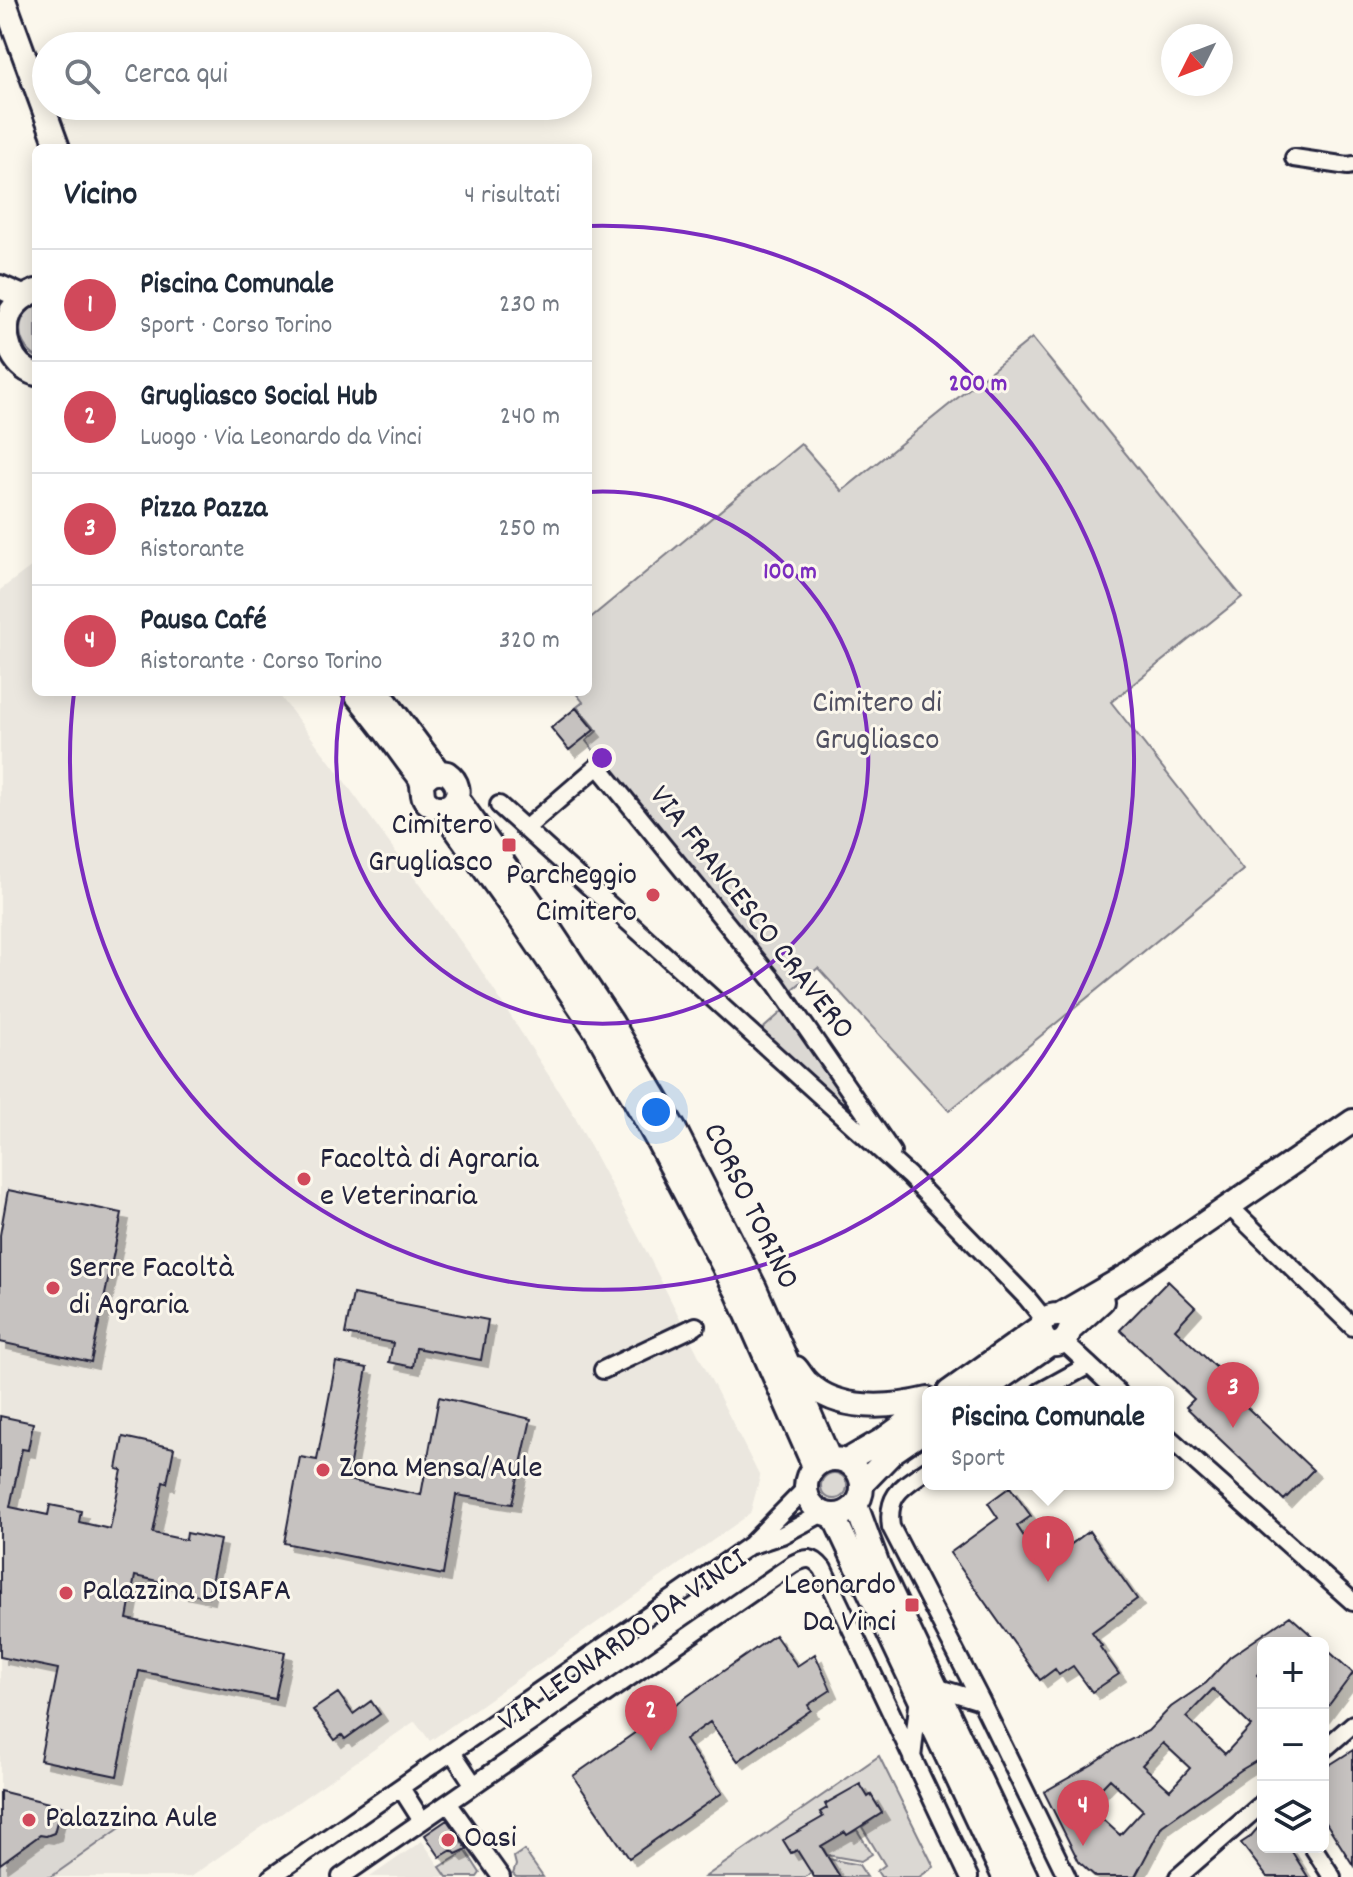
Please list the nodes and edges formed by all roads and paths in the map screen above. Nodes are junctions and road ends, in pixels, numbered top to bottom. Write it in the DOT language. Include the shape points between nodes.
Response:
graph roads {
  1 [pos="4,0"];
  2 [pos="32,77"];
  3 [pos="48,120"];
  4 [pos="57,144"];
  5 [pos="1294,158"];
  6 [pos="1353,165"];
  7 [pos="0,287"];
  8 [pos="30,294"];
  9 [pos="3,323"];
  10 [pos="32,373"];
  11 [pos="357,696"];
  12 [pos="381,696"];
  13 [pos="430,777"];
  14 [pos="448,802"];
  15 [pos="499,805"];
  16 [pos="525,829"];
  17 [pos="1353,1121"];
  18 [pos="909,1176"];
  19 [pos="1229,1206"];
  20 [pos="696,1326"];
  21 [pos="1353,1327"];
  22 [pos="1054,1329"];
  23 [pos="780,1343"];
  24 [pos="1089,1365"];
  25 [pos="603,1370"];
  26 [pos="959,1386"];
  27 [pos="992,1386"];
  28 [pos="1051,1386"];
  29 [pos="1112,1386"];
  30 [pos="922,1400"];
  31 [pos="922,1411"];
  32 [pos="922,1432"];
  33 [pos="1174,1442"];
  34 [pos="830,1462"];
  35 [pos="922,1473"];
  36 [pos="805,1489"];
  37 [pos="859,1494"];
  38 [pos="828,1514"];
  39 [pos="750,1545"];
  40 [pos="1353,1602"];
  41 [pos="927,1691"];
  42 [pos="981,1701"];
  43 [pos="1353,1724"];
  44 [pos="1329,1745"];
  45 [pos="452,1752"];
  46 [pos="912,1758"];
  47 [pos="474,1785"];
  48 [pos="401,1788"];
  49 [pos="448,1803"];
  50 [pos="1257,1808"];
  51 [pos="422,1821"];
  52 [pos="1317,1853"];
  53 [pos="271,1877"];
  54 [pos="341,1877"];
  55 [pos="501,1877"];
  56 [pos="969,1877"];
  57 [pos="1004,1877"];
  58 [pos="1026,1877"];
  59 [pos="1067,1877"];
  60 [pos="1178,1877"];
  61 [pos="1332,1877"];
  1 -- 2 [label="street"];
  3 -- 4 [label="street"];
  5 -- 6 [label="street"];
  7 -- 8 [label="street"];
  8 -- 9 [label="street"];
  9 -- 10 [label="street" via="15,359"];
  11 -- 13 [label="street, CORSO TORINO"];
  12 -- 13 [label="street, CORSO TORINO"];
  13 -- 14 [label="street, CORSO TORINO" via="422,796 433,807"];
  13 -- 14 [label="street, CORSO TORINO" via="453,777 458,790"];
  14 -- 23 [label="street, CORSO TORINO" via="541,916 628,1050 675,1130"];
  14 -- 34 [label="street, CORSO TORINO" via="626,1084"];
  15 -- 16 [label="street, VIA FRANCESCO CRAVERO"];
  16 -- 18 [label="street, VIA FRANCESCO CRAVERO"];
  16 -- 18 [label="street, VIA FRANCESCO CRAVERO" via="598,766 776,984"];
  17 -- 19 [label="street"];
  18 -- 22 [label="street, VIA FRANCESCO CRAVERO"];
  19 -- 21 [label="street"];
  19 -- 22 [label="street"];
  20 -- 25 [label="street"];
  22 -- 24 [label="street, VIA FRANCESCO CRAVERO"];
  22 -- 26 [label="street"];
  22 -- 27 [label="street"];
  23 -- 30 [label="street" via="807,1383 829,1397 858,1405"];
  23 -- 34 [label="street, CORSO TORINO"];
  24 -- 28 [label="street"];
  24 -- 29 [label="street, VIA FRANCESCO CRAVERO"];
  31 -- 34 [label="street" via="884,1439"];
  32 -- 37 [label="street" via="893,1452"];
  33 -- 40 [label="street"];
  34 -- 36 [label="street" via="808,1474"];
  34 -- 37 [label="street, CORSO TORINO" via="854,1467"];
  35 -- 42 [label="street" via="897,1492 888,1511 891,1527"];
  36 -- 38 [label="street, CORSO TORINO" via="811,1503"];
  36 -- 39 [label="street, VIA LEONARDO DA VINCI"];
  37 -- 38 [label="street" via="842,1514"];
  37 -- 41 [label="street, CORSO TORINO" via="878,1565"];
  38 -- 39 [label="street, VIA LEONARDO DA VINCI"];
  38 -- 41 [label="street, CORSO TORINO"];
  39 -- 45 [label="street, VIA LEONARDO DA VINCI"];
  41 -- 42 [label="street"];
  41 -- 46 [label="street"];
  41 -- 57 [label="street, CORSO TORINO"];
  41 -- 58 [label="street, CORSO TORINO"];
  42 -- 59 [label="street"];
  43 -- 44 [label="street"];
  45 -- 47 [label="street"];
  45 -- 48 [label="street, VIA LEONARDO DA VINCI"];
  46 -- 47 [label="street, VIA LEONARDO DA VINCI" via="823,1569 812,1558 804,1558"];
  46 -- 56 [label="street"];
  47 -- 49 [label="street, VIA LEONARDO DA VINCI"];
  48 -- 51 [label="street"];
  48 -- 53 [label="street, VIA LEONARDO DA VINCI"];
  49 -- 51 [label="street, VIA LEONARDO DA VINCI"];
  49 -- 55 [label="street"];
  50 -- 60 [label="street"];
  51 -- 54 [label="street, VIA LEONARDO DA VINCI"];
  52 -- 61 [label="street"];
}
